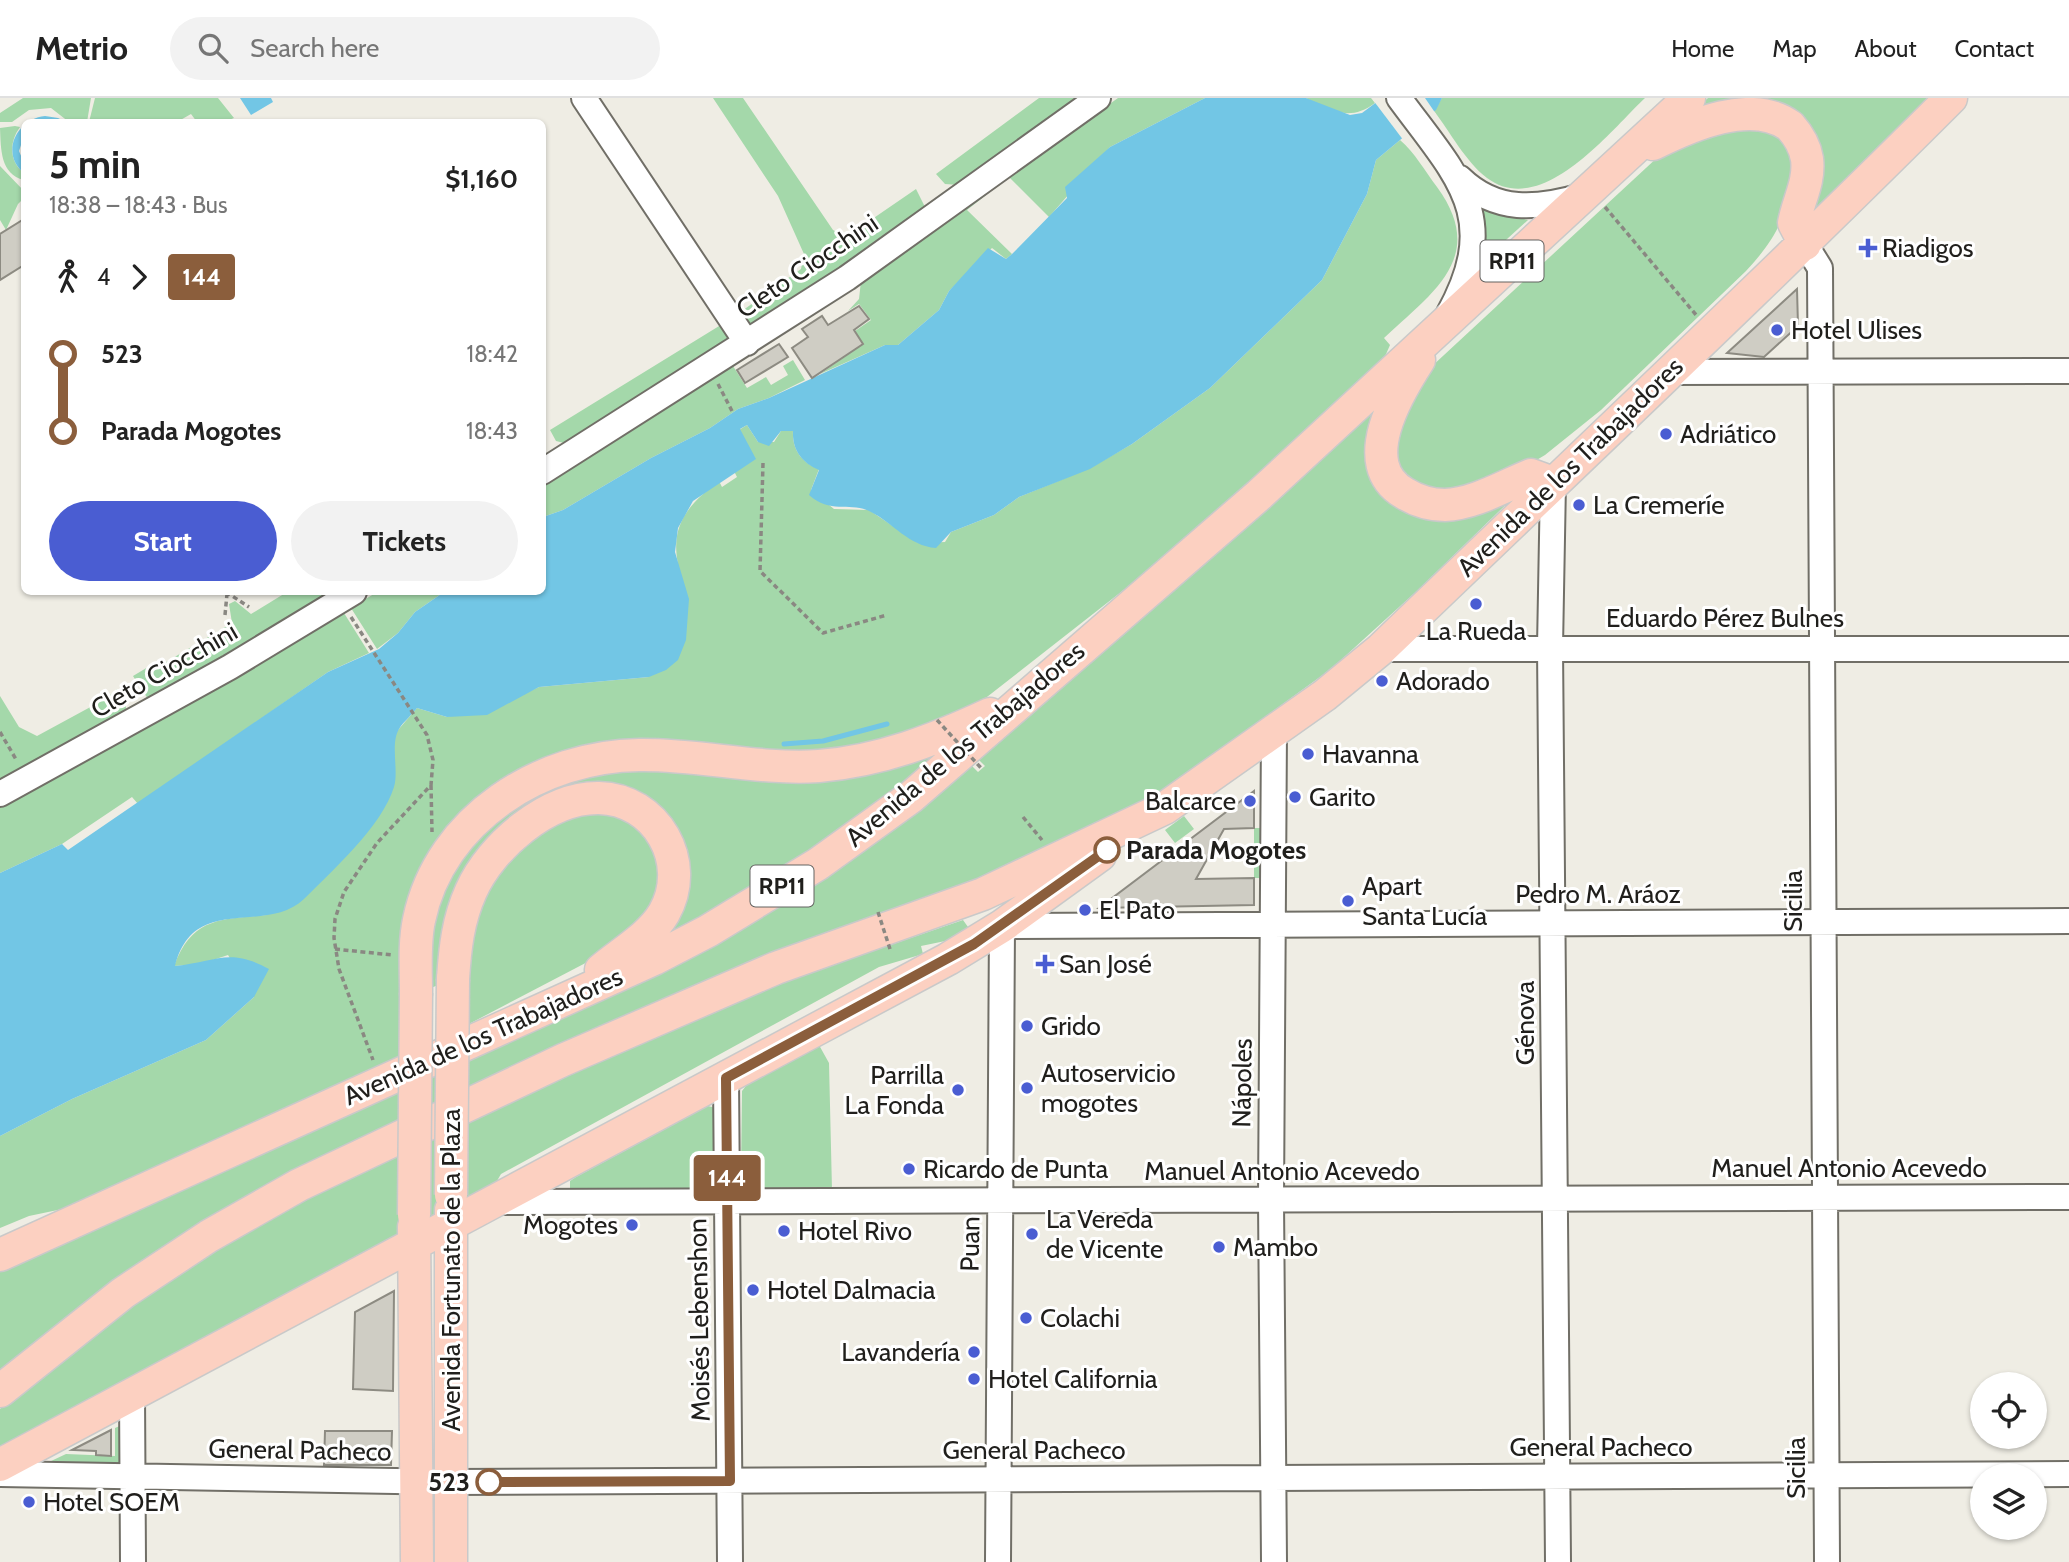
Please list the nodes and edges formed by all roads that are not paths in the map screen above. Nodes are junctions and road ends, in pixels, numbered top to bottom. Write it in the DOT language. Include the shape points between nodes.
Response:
graph roads {
  1 [pos="584,98"];
  2 [pos="1098,98"];
  3 [pos="1399,98"];
  4 [pos="1689,98"];
  5 [pos="1951,98"];
  6 [pos="1620,162"];
  7 [pos="1452,170"];
  8 [pos="1587,192"];
  9 [pos="1805,244"];
  10 [pos="1441,327"];
  11 [pos="747,343"];
  12 [pos="2069,371"];
  13 [pos="1668,372"];
  14 [pos="1821,372"];
  15 [pos="546,469"];
  16 [pos="1553,483"];
  17 [pos="347,596"];
  18 [pos="1550,647"];
  19 [pos="1822,648"];
  20 [pos="1381,649"];
  21 [pos="2069,649"];
  22 [pos="1019,699"];
  23 [pos="1275,730"];
  24 [pos="0,794"];
  25 [pos="1165,808"];
  26 [pos="2069,921"];
  27 [pos="1823,922"];
  28 [pos="1554,923"];
  29 [pos="1002,926"];
  30 [pos="1273,926"];
  31 [pos="572,994"];
  32 [pos="726,1078"];
  33 [pos="2069,1197"];
  34 [pos="1825,1198"];
  35 [pos="1555,1200"];
  36 [pos="727,1201"];
  37 [pos="1000,1201"];
  38 [pos="1271,1201"];
  39 [pos="495,1202"];
  40 [pos="451,1226"];
  41 [pos="414,1231"];
  42 [pos="0,1255"];
  43 [pos="0,1391"];
  44 [pos="132,1394"];
  45 [pos="0,1465"];
  46 [pos="0,1474"];
  47 [pos="2069,1474"];
  48 [pos="1826,1475"];
  49 [pos="1558,1477"];
  50 [pos="133,1478"];
  51 [pos="1274,1478"];
  52 [pos="997,1480"];
  53 [pos="416,1481"];
  54 [pos="730,1481"];
  55 [pos="451,1482"];
  56 [pos="133,1562"];
  57 [pos="417,1562"];
  58 [pos="451,1562"];
  59 [pos="730,1562"];
  60 [pos="998,1562"];
  61 [pos="1274,1562"];
  62 [pos="1558,1562"];
  63 [pos="1826,1562"];
  1 -- 11 [label="street"];
  2 -- 11 [label="street, Cleto Ciocchini" via="847,278"];
  3 -- 7 [label="street"];
  4 -- 6 [label="main road, Avenida de los Trabajadores / RP11"];
  5 -- 9 [label="main road, Avenida de los Trabajadores"];
  6 -- 8 [label="main road, Avenida de los Trabajadores / RP11"];
  6 -- 9 [label="main road" via="1720,114 1744,110 1777,116 1800,138 1807,159 1806,182 1794,223"];
  7 -- 8 [label="street" via="1472,190 1500,204 1539,206"];
  7 -- 10 [label="street" via="1473,218 1474,247 1466,277"];
  8 -- 10 [label="main road, Avenida de los Trabajadores / RP11"];
  9 -- 13 [label="main road, Avenida de los Trabajadores"];
  9 -- 14 [label="street, Sicilia" via="1821,268"];
  10 -- 16 [label="main road" via="1387,421 1381,456 1392,483 1421,502 1445,505 1531,475"];
  10 -- 22 [label="main road, Avenida de los Trabajadores / RP11" via="1259,495"];
  11 -- 15 [label="street, Cleto Ciocchini"];
  12 -- 14 [label="street"];
  13 -- 14 [label="street"];
  13 -- 16 [label="main road, Avenida de los Trabajadores"];
  14 -- 19 [label="street, Sicilia"];
  16 -- 18 [label="street, Génova"];
  16 -- 20 [label="main road, Avenida de los Trabajadores"];
  17 -- 24 [label="street, Cleto Ciocchini" via="230,667"];
  18 -- 19 [label="street, Eduardo Pérez Bulnes"];
  18 -- 20 [label="street, Eduardo Pérez Bulnes"];
  18 -- 28 [label="street, Génova"];
  19 -- 21 [label="street, Eduardo Pérez Bulnes"];
  19 -- 27 [label="street, Sicilia"];
  20 -- 23 [label="main road, Avenida de los Trabajadores"];
  22 -- 31 [label="main road, Avenida de los Trabajadores / RP11" via="911,797 818,864 708,931"];
  22 -- 41 [label="main road, Avenida Fortunato de la Plaza, bridge" via="919,746 849,763 757,766 639,755 580,760 542,774 487,810 442,866 419,917"];
  23 -- 25 [label="main road, Avenida de los Trabajadores"];
  23 -- 30 [label="street, Nápoles"];
  25 -- 29 [label="main road, Avenida de los Trabajadores"];
  25 -- 43 [label="main road, Avenida de los Trabajadores" via="984,894 776,968 575,1054 299,1185 209,1236 123,1293"];
  26 -- 27 [label="street, Pedro M. Aráoz"];
  27 -- 28 [label="street, Pedro M. Aráoz"];
  27 -- 34 [label="street, Sicilia"];
  28 -- 30 [label="street, Pedro M. Aráoz"];
  28 -- 35 [label="street, Génova"];
  29 -- 30 [label="street, Pedro M. Aráoz"];
  29 -- 32 [label="main road, Avenida de los Trabajadores"];
  29 -- 37 [label="street, Puan"];
  30 -- 38 [label="street, Nápoles"];
  31 -- 40 [label="main road, Avenida Fortunato de la Plaza, bridge" via="646,934 664,913 673,887 674,862 664,836 646,815 611,799 556,808 523,829 481,874 463,911 453,979"];
  31 -- 42 [label="main road, Avenida de los Trabajadores / RP11"];
  32 -- 36 [label="street, Moisés Lebenshon"];
  32 -- 39 [label="main road, Avenida de los Trabajadores"];
  33 -- 34 [label="street, Manuel Antonio Acevedo"];
  34 -- 35 [label="street, Manuel Antonio Acevedo"];
  34 -- 48 [label="street, Sicilia"];
  35 -- 38 [label="street, Manuel Antonio Acevedo"];
  35 -- 49 [label="street, Génova"];
  36 -- 37 [label="street, Manuel Antonio Acevedo"];
  36 -- 39 [label="street, Manuel Antonio Acevedo"];
  36 -- 54 [label="street, Moisés Lebenshon"];
  37 -- 38 [label="street, Manuel Antonio Acevedo"];
  37 -- 52 [label="street, Puan"];
  38 -- 51 [label="street, Nápoles"];
  39 -- 40 [label="main road, Avenida de los Trabajadores"];
  40 -- 41 [label="main road, Avenida de los Trabajadores"];
  40 -- 55 [label="main road, Avenida Fortunato de la Plaza"];
  41 -- 44 [label="main road, Avenida de los Trabajadores"];
  41 -- 53 [label="main road, Avenida Fortunato de la Plaza"];
  44 -- 45 [label="main road, Avenida de los Trabajadores"];
  44 -- 50 [label="street"];
  46 -- 50 [label="street, General Pacheco"];
  47 -- 48 [label="street, General Pacheco"];
  48 -- 49 [label="street, General Pacheco"];
  48 -- 63 [label="street, Sicilia"];
  49 -- 51 [label="street, General Pacheco"];
  49 -- 62 [label="street, Génova"];
  50 -- 53 [label="street, General Pacheco"];
  50 -- 56 [label="street"];
  51 -- 52 [label="street, General Pacheco"];
  51 -- 61 [label="street, Nápoles"];
  52 -- 54 [label="street, General Pacheco"];
  52 -- 60 [label="street, Puan"];
  53 -- 55 [label="street, General Pacheco"];
  53 -- 57 [label="main road, Avenida Fortunato de la Plaza"];
  54 -- 55 [label="street, General Pacheco"];
  54 -- 59 [label="street, Moisés Lebenshon"];
  55 -- 58 [label="main road, Avenida Fortunato de la Plaza"];
}
